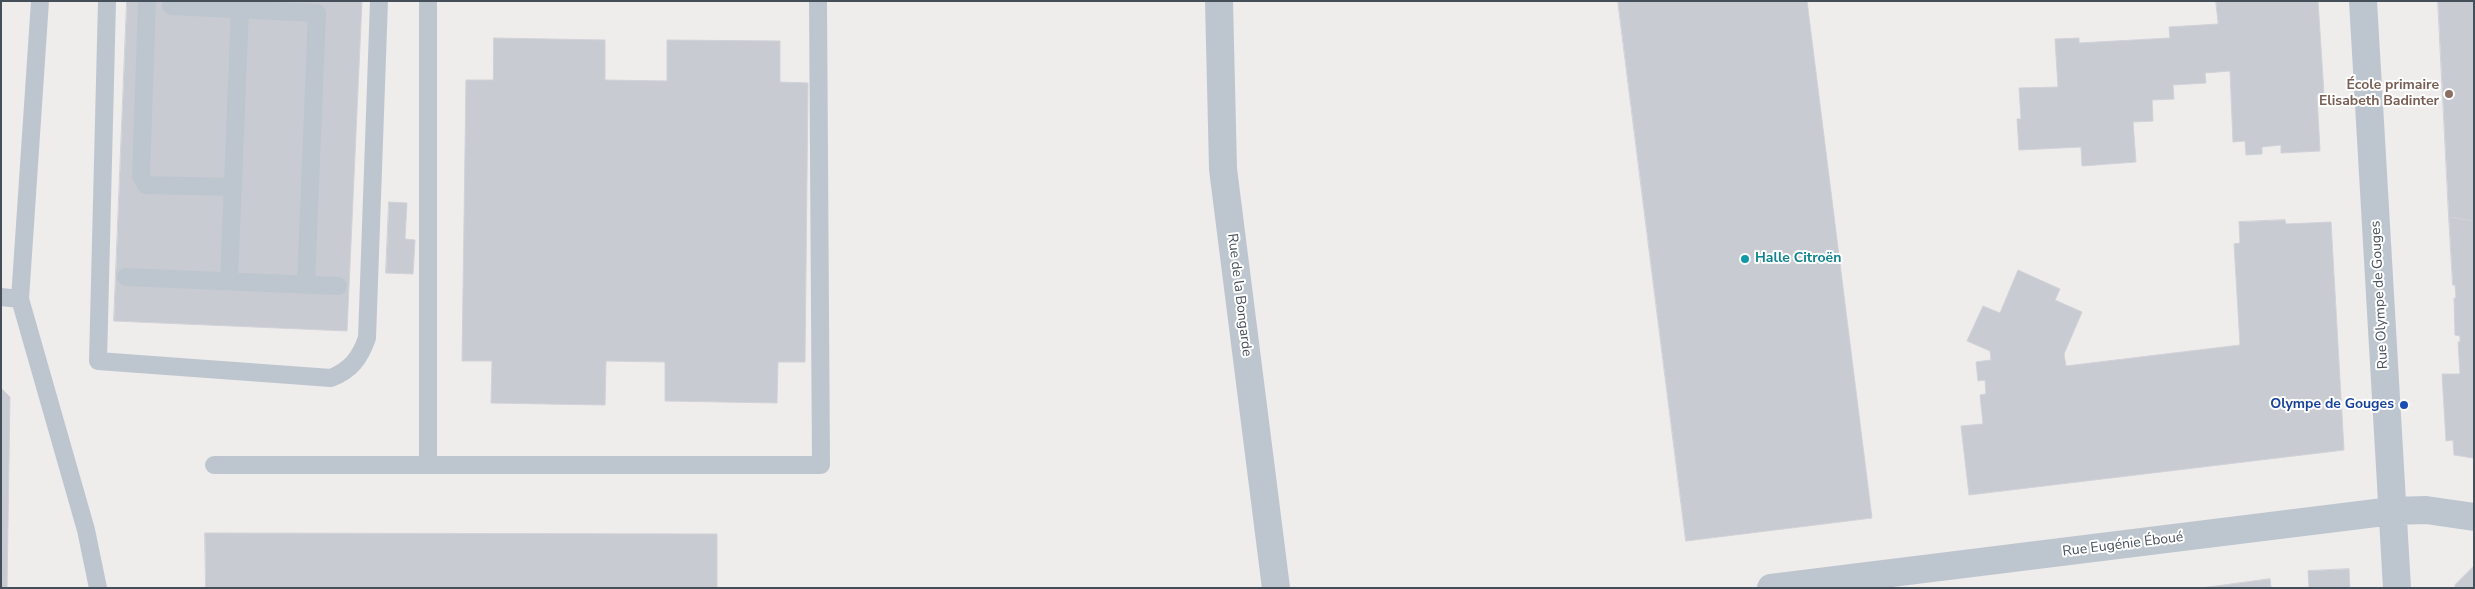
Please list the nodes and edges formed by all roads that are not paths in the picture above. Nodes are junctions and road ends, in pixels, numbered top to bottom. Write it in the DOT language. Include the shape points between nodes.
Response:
graph roads {
  1 [pos="40,1"];
  2 [pos="107,1"];
  3 [pos="148,1"];
  4 [pos="379,1"];
  5 [pos="428,1"];
  6 [pos="818,1"];
  7 [pos="1220,1"];
  8 [pos="2363,1"];
  9 [pos="170,6"];
  10 [pos="240,9"];
  11 [pos="233,187"];
  12 [pos="126,277"];
  13 [pos="229,281"];
  14 [pos="306,284"];
  15 [pos="338,286"];
  16 [pos="1,297"];
  17 [pos="20,299"];
  18 [pos="214,465"];
  19 [pos="428,465"];
  20 [pos="2392,511"];
  21 [pos="2474,517"];
  22 [pos="98,588"];
  23 [pos="1276,588"];
  24 [pos="1772,588"];
  25 [pos="2397,588"];
  1 -- 17 [label="lane"];
  2 -- 4 [label="lane" via="98,361 331,378 345,373 362,353 367,338"];
  3 -- 11 [label="lane" via="141,176 146,185"];
  5 -- 19 [label="lane"];
  6 -- 19 [label="lane" via="821,465"];
  7 -- 23 [label="street, Rue de la Bongarde" via="1223,169"];
  8 -- 20 [label="street, Rue Olympe de Gouges"];
  9 -- 10 [label="lane"];
  10 -- 11 [label="lane"];
  10 -- 14 [label="lane" via="317,12"];
  11 -- 13 [label="lane"];
  12 -- 13 [label="lane"];
  13 -- 14 [label="lane"];
  14 -- 15 [label="lane"];
  16 -- 17 [label="lane"];
  17 -- 22 [label="lane" via="86,530"];
  18 -- 19 [label="lane"];
  20 -- 21 [label="street, Rue Eugénie Éboué" via="2426,510"];
  20 -- 24 [label="street, Rue Eugénie Éboué"];
  20 -- 25 [label="street, Rue Olympe de Gouges"];
}
